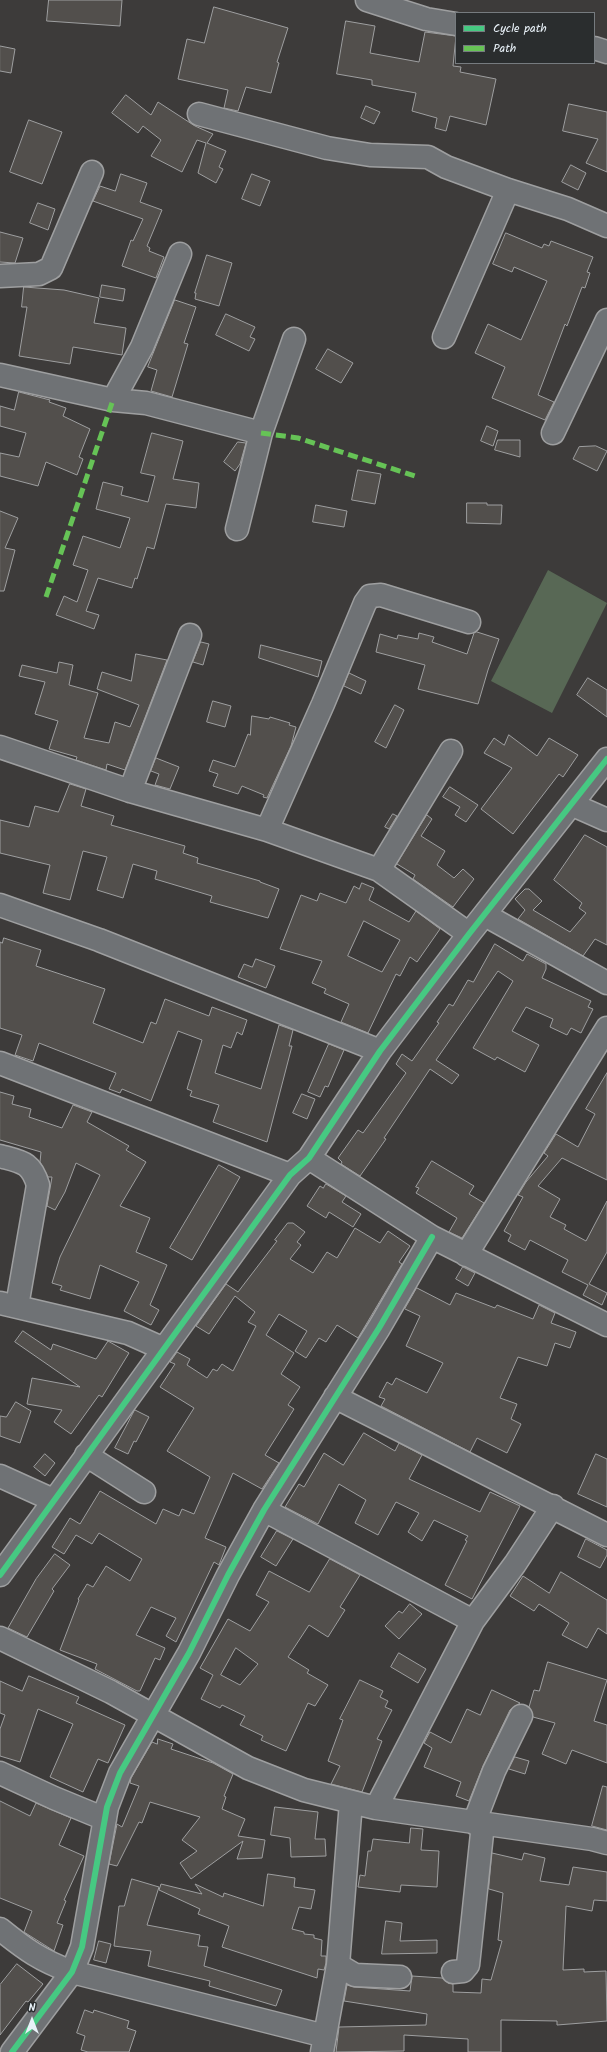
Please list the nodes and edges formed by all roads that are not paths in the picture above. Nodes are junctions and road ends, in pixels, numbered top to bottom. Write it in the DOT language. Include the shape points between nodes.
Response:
graph roads {
  1 [pos="367,0"];
  2 [pos="455,24"];
  3 [pos="595,48"];
  4 [pos="607,52"];
  5 [pos="198,114"];
  6 [pos="92,172"];
  7 [pos="508,190"];
  8 [pos="607,226"];
  9 [pos="180,254"];
  10 [pos="0,276"];
  11 [pos="607,320"];
  12 [pos="444,337"];
  13 [pos="294,339"];
  14 [pos="0,375"];
  15 [pos="114,400"];
  16 [pos="261,432"];
  17 [pos="553,433"];
  18 [pos="237,529"];
  19 [pos="469,622"];
  20 [pos="190,635"];
  21 [pos="0,747"];
  22 [pos="451,751"];
  23 [pos="607,759"];
  24 [pos="130,791"];
  25 [pos="573,805"];
  26 [pos="607,820"];
  27 [pos="268,830"];
  28 [pos="379,870"];
  29 [pos="0,905"];
  30 [pos="485,915"];
  31 [pos="469,934"];
  32 [pos="607,983"];
  33 [pos="607,1028"];
  34 [pos="380,1051"];
  35 [pos="0,1063"];
  36 [pos="0,1156"];
  37 [pos="309,1158"];
  38 [pos="290,1174"];
  39 [pos="432,1237"];
  40 [pos="466,1255"];
  41 [pos="8,1304"];
  42 [pos="607,1325"];
  43 [pos="164,1349"];
  44 [pos="335,1397"];
  45 [pos="86,1455"];
  46 [pos="0,1476"];
  47 [pos="144,1492"];
  48 [pos="53,1500"];
  49 [pos="553,1506"];
  50 [pos="264,1510"];
  51 [pos="607,1535"];
  52 [pos="0,1575"];
  53 [pos="473,1621"];
  54 [pos="0,1638"];
  55 [pos="152,1714"];
  56 [pos="521,1716"];
  57 [pos="0,1773"];
  58 [pos="351,1802"];
  59 [pos="376,1808"];
  60 [pos="105,1819"];
  61 [pos="478,1823"];
  62 [pos="607,1844"];
  63 [pos="0,1929"];
  64 [pos="338,1965"];
  65 [pos="72,1972"];
  66 [pos="453,1972"];
  67 [pos="400,1977"];
  68 [pos="323,2044"];
  69 [pos="12,2052"];
  1 -- 2 [label="street" via="426,19"];
  3 -- 4 [label="street"];
  5 -- 7 [label="street" via="327,148 370,155 428,158"];
  6 -- 10 [label="street" via="50,268 38,274"];
  7 -- 8 [label="street" via="568,209"];
  7 -- 12 [label="street"];
  9 -- 15 [label="street" via="142,346"];
  11 -- 17 [label="street"];
  13 -- 16 [label="street"];
  14 -- 15 [label="street"];
  15 -- 16 [label="street" via="146,403"];
  16 -- 18 [label="street"];
  19 -- 27 [label="street" via="381,595 370,596"];
  20 -- 24 [label="street"];
  21 -- 24 [label="street"];
  22 -- 28 [label="street"];
  23 -- 25 [label="street"];
  24 -- 27 [label="street"];
  25 -- 26 [label="street"];
  25 -- 30 [label="street"];
  27 -- 28 [label="street"];
  28 -- 31 [label="street"];
  29 -- 34 [label="street" via="99,940"];
  30 -- 31 [label="street"];
  30 -- 32 [label="street"];
  31 -- 34 [label="street"];
  33 -- 40 [label="street"];
  34 -- 37 [label="street"];
  35 -- 38 [label="street"];
  36 -- 41 [label="street" via="22,1162 34,1172 38,1185"];
  37 -- 38 [label="street"];
  37 -- 39 [label="street"];
  38 -- 43 [label="street"];
  39 -- 40 [label="street"];
  39 -- 44 [label="street"];
  40 -- 42 [label="street"];
  41 -- 43 [label="street" via="128,1333"];
  43 -- 45 [label="street"];
  44 -- 49 [label="street"];
  44 -- 50 [label="street"];
  45 -- 47 [label="street"];
  45 -- 48 [label="street"];
  46 -- 48 [label="street"];
  48 -- 52 [label="street"];
  49 -- 51 [label="street"];
  49 -- 53 [label="street"];
  50 -- 53 [label="street"];
  50 -- 55 [label="street" via="189,1653"];
  53 -- 59 [label="street"];
  54 -- 55 [label="street"];
  55 -- 58 [label="street" via="248,1768 304,1790"];
  55 -- 60 [label="street" via="120,1773"];
  56 -- 61 [label="street" via="494,1771"];
  57 -- 60 [label="street"];
  58 -- 59 [label="street"];
  58 -- 64 [label="street"];
  59 -- 61 [label="street"];
  60 -- 65 [label="street" via="82,1947"];
  61 -- 62 [label="street" via="592,1839"];
  61 -- 66 [label="street" via="468,1965 463,1971"];
  63 -- 65 [label="street" via="44,1961"];
  64 -- 67 [label="street" via="355,1975"];
  64 -- 68 [label="street"];
  65 -- 68 [label="street"];
  65 -- 69 [label="street"];
}
